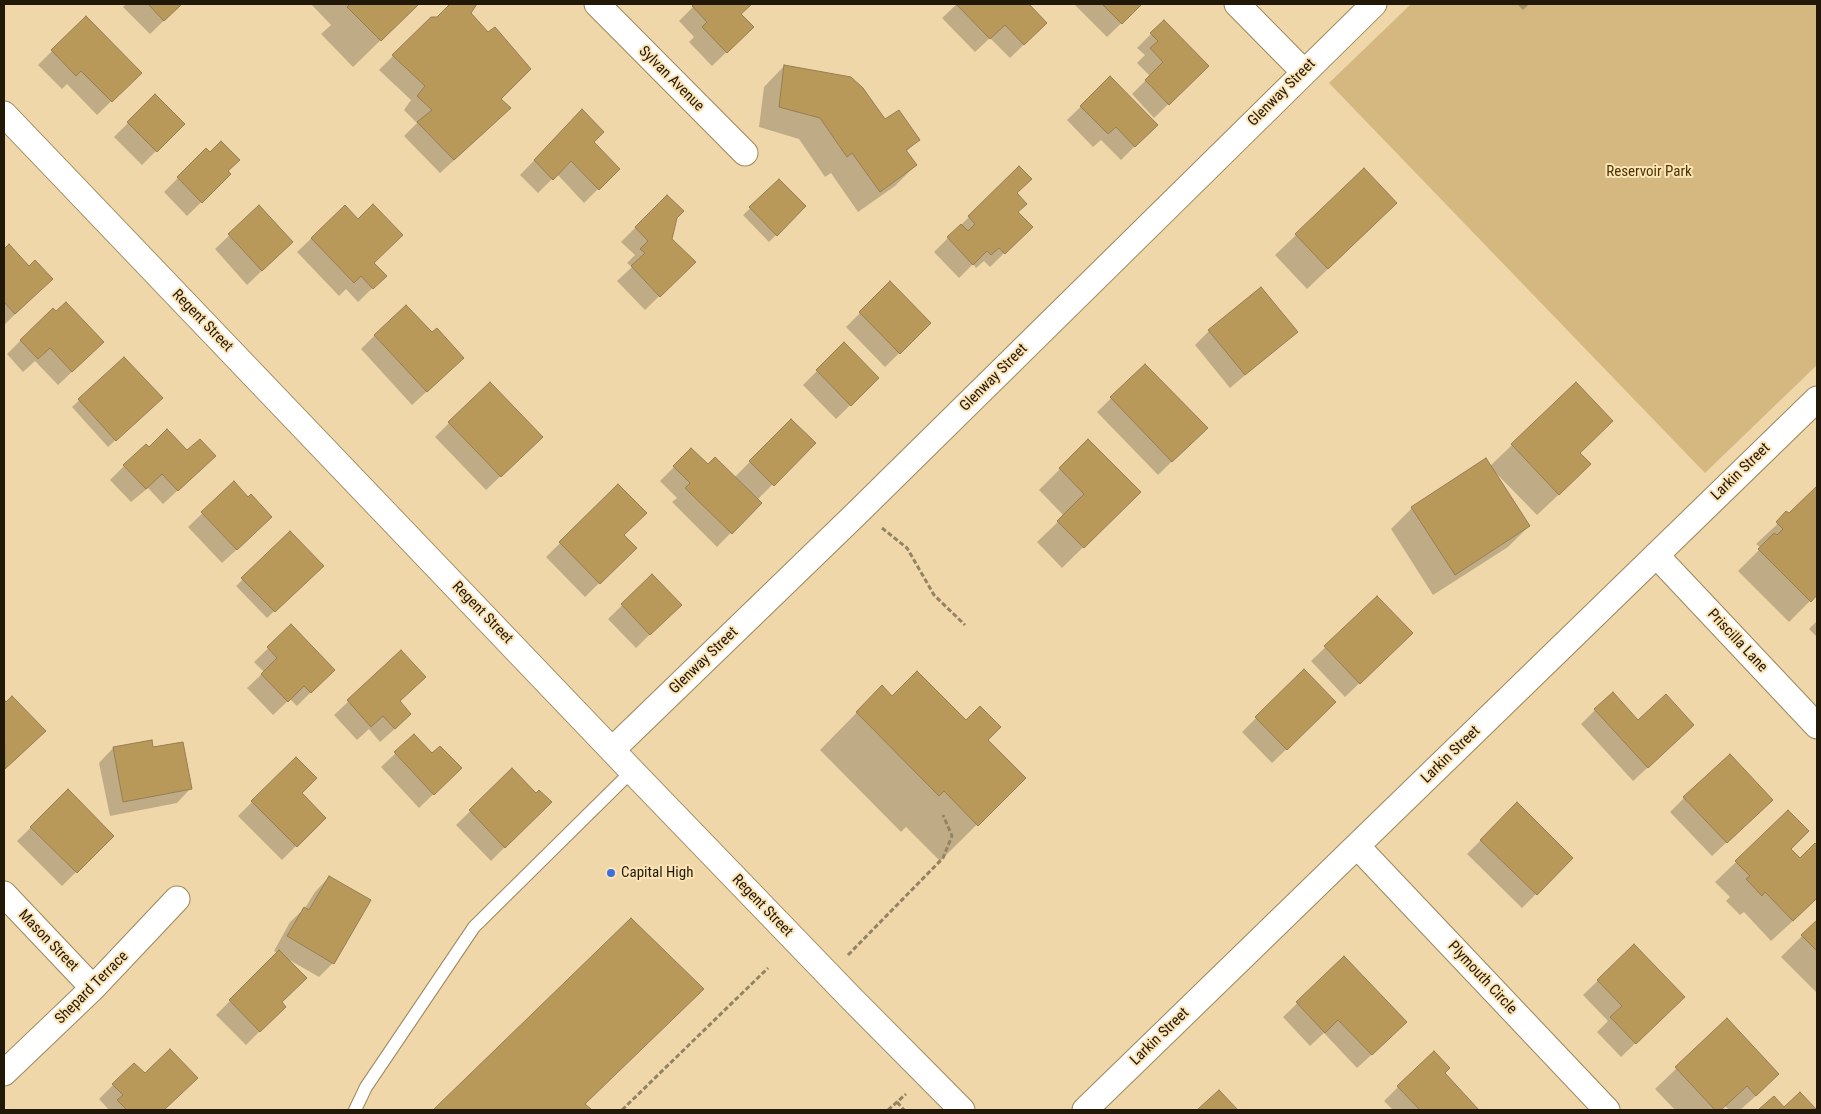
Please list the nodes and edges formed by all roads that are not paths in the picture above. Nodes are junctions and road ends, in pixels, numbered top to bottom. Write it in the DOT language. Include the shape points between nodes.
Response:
graph roads {
  1 [pos="597,4"];
  2 [pos="1238,4"];
  3 [pos="1374,4"];
  4 [pos="1304,72"];
  5 [pos="4,114"];
  6 [pos="745,153"];
  7 [pos="1817,399"];
  8 [pos="1656,555"];
  9 [pos="1817,726"];
  10 [pos="612,750"];
  11 [pos="632,771"];
  12 [pos="1357,846"];
  13 [pos="4,894"];
  14 [pos="177,899"];
  15 [pos="93,988"];
  16 [pos="4,1074"];
  17 [pos="355,1110"];
  18 [pos="962,1110"];
  19 [pos="1085,1110"];
  20 [pos="1607,1110"];
  1 -- 6 [label="street, Sylvan Avenue"];
  2 -- 4 [label="street"];
  3 -- 4 [label="street, Glenway Street"];
  4 -- 10 [label="street, Glenway Street"];
  5 -- 10 [label="street, Regent Street"];
  7 -- 8 [label="street, Larkin Street"];
  8 -- 9 [label="street, Priscilla Lane"];
  8 -- 12 [label="street, Larkin Street"];
  10 -- 11 [label="street, Regent Street"];
  11 -- 17 [label="lane" via="474,927 366,1087"];
  11 -- 18 [label="street, Regent Street"];
  12 -- 19 [label="street, Larkin Street"];
  12 -- 20 [label="street, Plymouth Circle"];
  13 -- 15 [label="street, Mason Street"];
  14 -- 15 [label="street, Shepard Terrace"];
  15 -- 16 [label="street, Shepard Terrace"];
}
